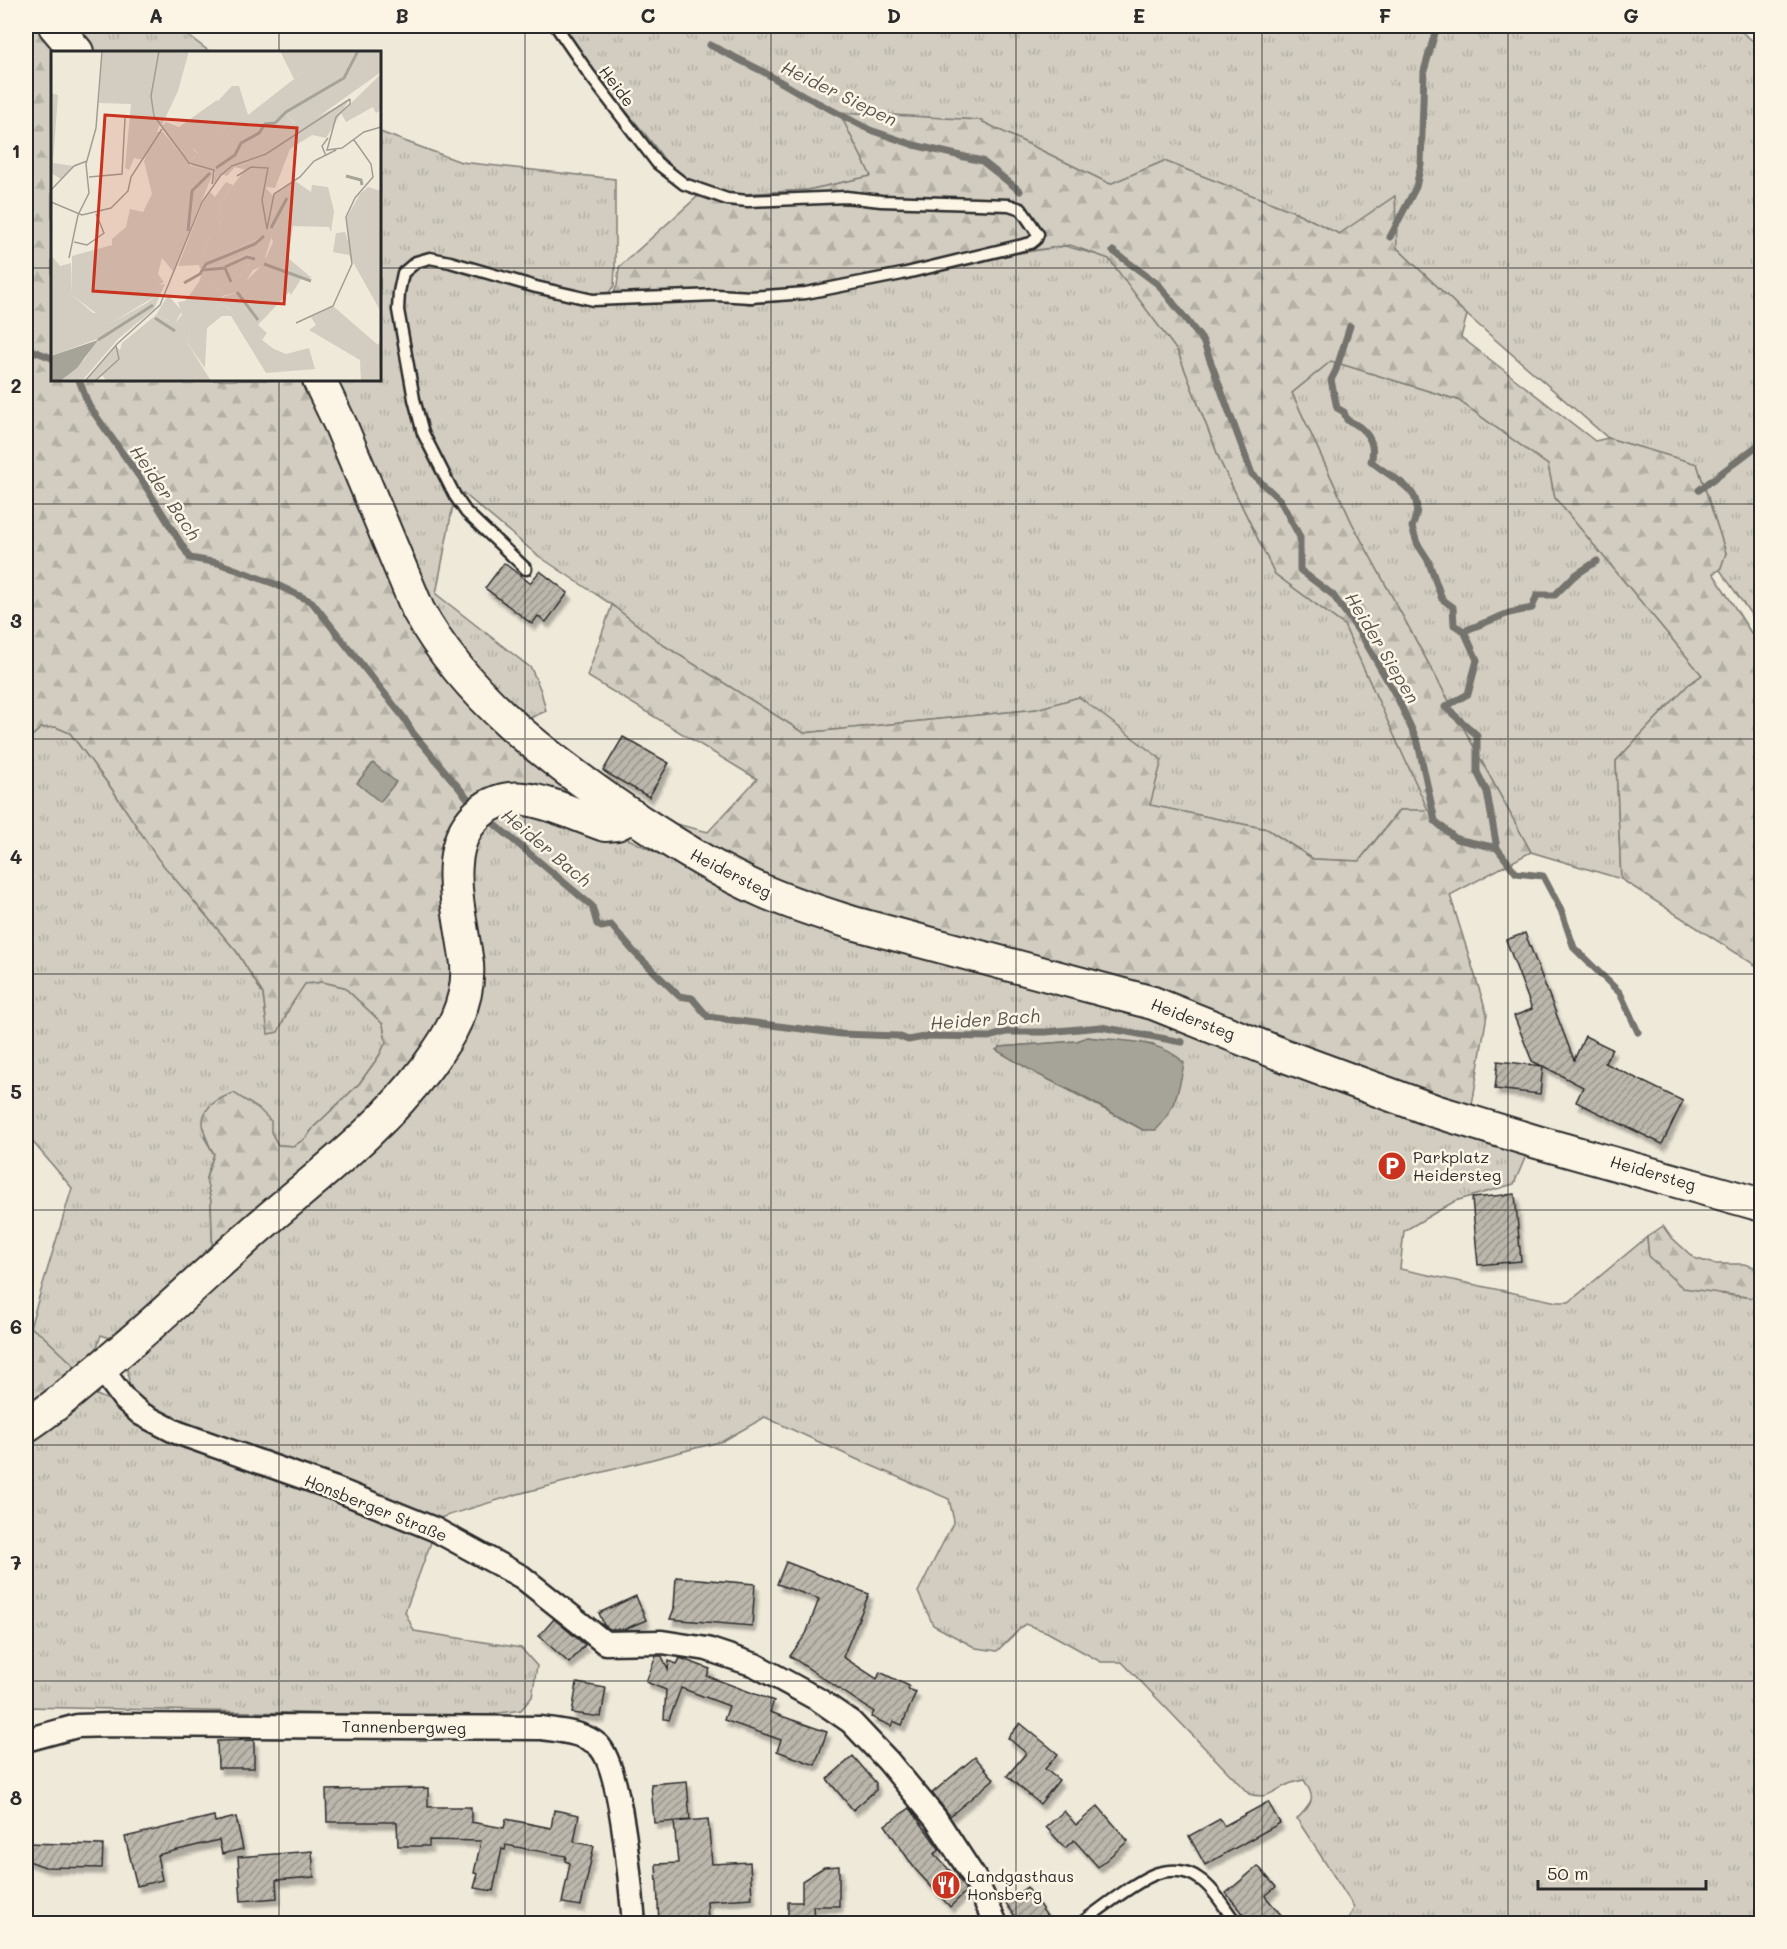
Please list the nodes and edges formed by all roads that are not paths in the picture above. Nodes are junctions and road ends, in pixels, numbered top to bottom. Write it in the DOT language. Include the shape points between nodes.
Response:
graph roads {
  1 [pos="55,26"];
  2 [pos="556,26"];
  3 [pos="76,51"];
  4 [pos="319,381"];
  5 [pos="526,569"];
  6 [pos="633,816"];
  7 [pos="1761,1205"];
  8 [pos="101,1368"];
  9 [pos="26,1426"];
  10 [pos="26,1740"];
  11 [pos="634,1923"];
  12 [pos="996,1923"];
  13 [pos="1080,1923"];
  14 [pos="1237,1923"];
  1 -- 3 [label="main road"];
  2 -- 5 [label="lane, Heide" via="657,163 684,184 727,199 748,201 846,197 1009,205 1020,209 1038,234 1031,243 902,274 806,293 751,297 592,300 450,262 430,258 416,262 403,273 398,310 423,433 466,512"];
  4 -- 6 [label="main road, Heidersteg" via="429,629 457,667 525,736 564,769"];
  6 -- 7 [label="main road, Heidersteg" via="708,863 806,908 1153,1003 1436,1111"];
  6 -- 8 [label="main road" via="605,825 518,798 498,801 479,812 459,846 456,865 467,964 465,997 456,1022 427,1067 377,1125"];
  8 -- 9 [label="main road"];
  8 -- 12 [label="street, Honsberger Straße" via="123,1400 141,1414 176,1432 434,1529 522,1577 605,1643 662,1642 707,1649 755,1665 819,1700 851,1722 936,1819 974,1877"];
  10 -- 11 [label="street, Tannenbergweg" via="77,1726 113,1725 541,1728 584,1737 598,1745 615,1782"];
  13 -- 14 [label="lane" via="1148,1878 1172,1871 1198,1877"];
}
